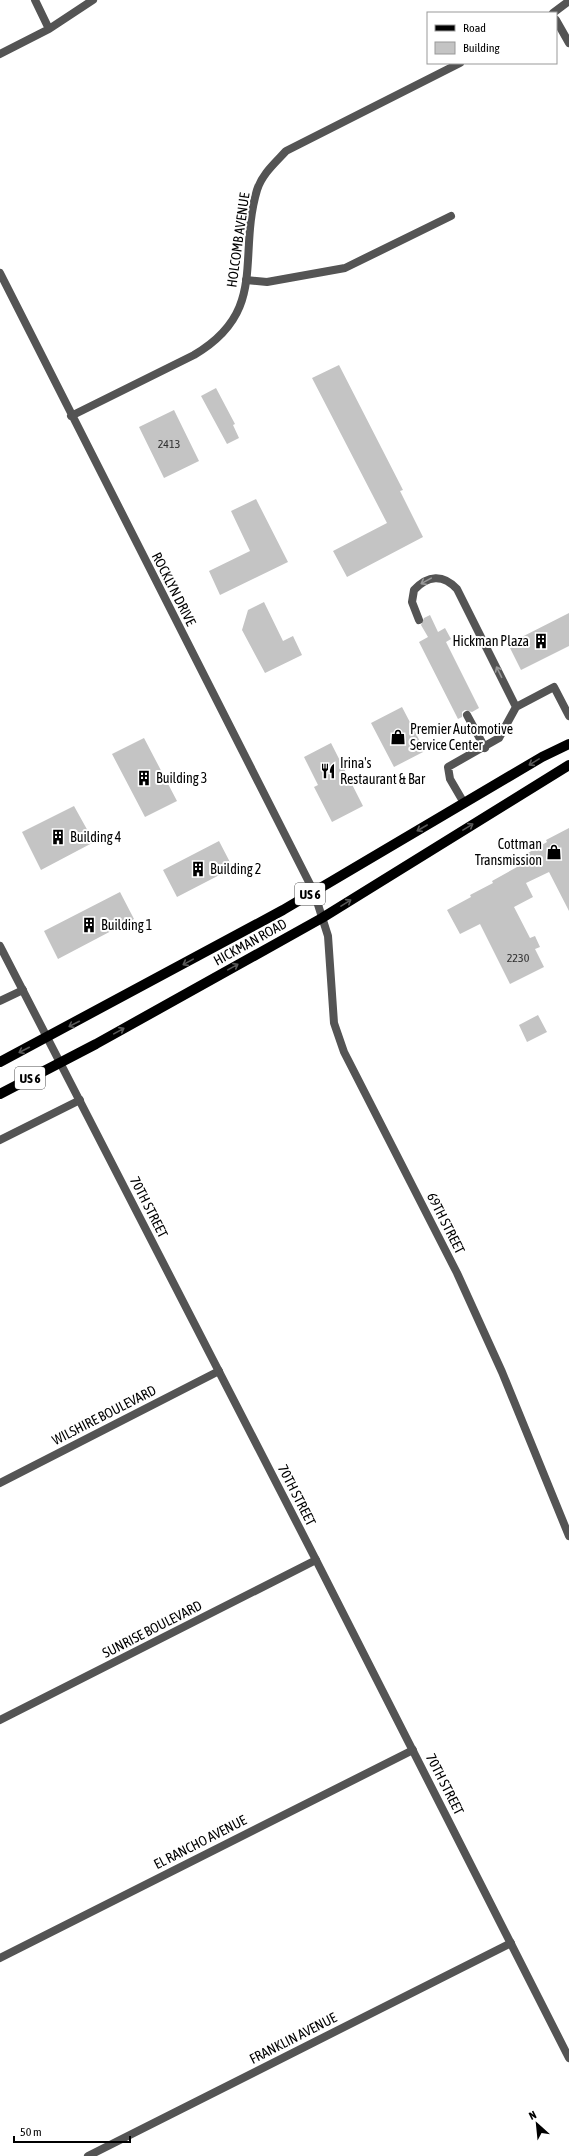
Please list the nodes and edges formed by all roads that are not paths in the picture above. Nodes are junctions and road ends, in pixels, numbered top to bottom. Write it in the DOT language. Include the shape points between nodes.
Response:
graph roads {
  1 [pos="35,0"];
  2 [pos="93,0"];
  3 [pos="569,1"];
  4 [pos="554,12"];
  5 [pos="557,22"];
  6 [pos="49,29"];
  7 [pos="569,43"];
  8 [pos="0,54"];
  9 [pos="458,64"];
  10 [pos="452,216"];
  11 [pos="0,273"];
  12 [pos="246,280"];
  13 [pos="71,416"];
  14 [pos="419,620"];
  15 [pos="516,707"];
  16 [pos="467,715"];
  17 [pos="569,716"];
  18 [pos="569,744"];
  19 [pos="484,748"];
  20 [pos="569,766"];
  21 [pos="464,803"];
  22 [pos="314,892"];
  23 [pos="322,918"];
  24 [pos="0,946"];
  25 [pos="23,990"];
  26 [pos="0,1002"];
  27 [pos="48,1037"];
  28 [pos="0,1062"];
  29 [pos="60,1062"];
  30 [pos="0,1094"];
  31 [pos="80,1100"];
  32 [pos="0,1140"];
  33 [pos="219,1371"];
  34 [pos="0,1482"];
  35 [pos="569,1536"];
  36 [pos="316,1560"];
  37 [pos="0,1720"];
  38 [pos="413,1750"];
  39 [pos="511,1943"];
  40 [pos="0,1958"];
  41 [pos="569,2058"];
  42 [pos="88,2156"];
  1 -- 6 [label="street"];
  2 -- 6 [label="street"];
  3 -- 4 [label="street"];
  5 -- 7 [label="street"];
  6 -- 8 [label="street"];
  9 -- 12 [label="street, HOLCOMB AVENUE" via="286,152 269,168 258,189 253,208"];
  10 -- 12 [label="street" via="345,268 267,282"];
  11 -- 13 [label="street, ROCKLYN DRIVE"];
  12 -- 13 [label="street, HOLCOMB AVENUE" via="236,316 226,331 213,343"];
  13 -- 22 [label="street, ROCKLYN DRIVE"];
  15 -- 14 [label="street, one-way" via="457,589 450,581 438,577 431,578 414,590 412,602"];
  15 -- 17 [label="street" via="554,687"];
  15 -- 19 [label="street" via="499,738"];
  16 -- 19 [label="street"];
  18 -- 21 [label="main road, HICKMAN ROAD / US 6, one-way"];
  19 -- 21 [label="street" via="448,767 450,779"];
  23 -- 20 [label="main road, HICKMAN ROAD / US 6, one-way"];
  21 -- 22 [label="main road, HICKMAN ROAD / US 6, one-way"];
  22 -- 23 [label="street, ROCKLYN DRIVE"];
  22 -- 27 [label="main road, HICKMAN ROAD / US 6, one-way"];
  29 -- 23 [label="main road, HICKMAN ROAD / US 6, one-way"];
  23 -- 35 [label="street, 69TH STREET" via="328,936 334,1023 344,1052 457,1273 502,1372"];
  24 -- 25 [label="street, 70TH STREET"];
  25 -- 26 [label="street"];
  25 -- 27 [label="street, 70TH STREET"];
  27 -- 28 [label="main road, HICKMAN ROAD / US 6, one-way"];
  27 -- 29 [label="street, 70TH STREET"];
  29 -- 30 [label="main road, HICKMAN ROAD / US 6"];
  29 -- 31 [label="street, 70TH STREET"];
  31 -- 32 [label="street"];
  31 -- 33 [label="street, 70TH STREET"];
  33 -- 34 [label="street, WILSHIRE BOULEVARD"];
  33 -- 36 [label="street, 70TH STREET"];
  36 -- 37 [label="street, SUNRISE BOULEVARD"];
  36 -- 38 [label="street, 70TH STREET"];
  38 -- 39 [label="street, 70TH STREET"];
  38 -- 40 [label="street, EL RANCHO AVENUE"];
  39 -- 41 [label="street, 70TH STREET"];
  39 -- 42 [label="street, FRANKLIN AVENUE"];
}
